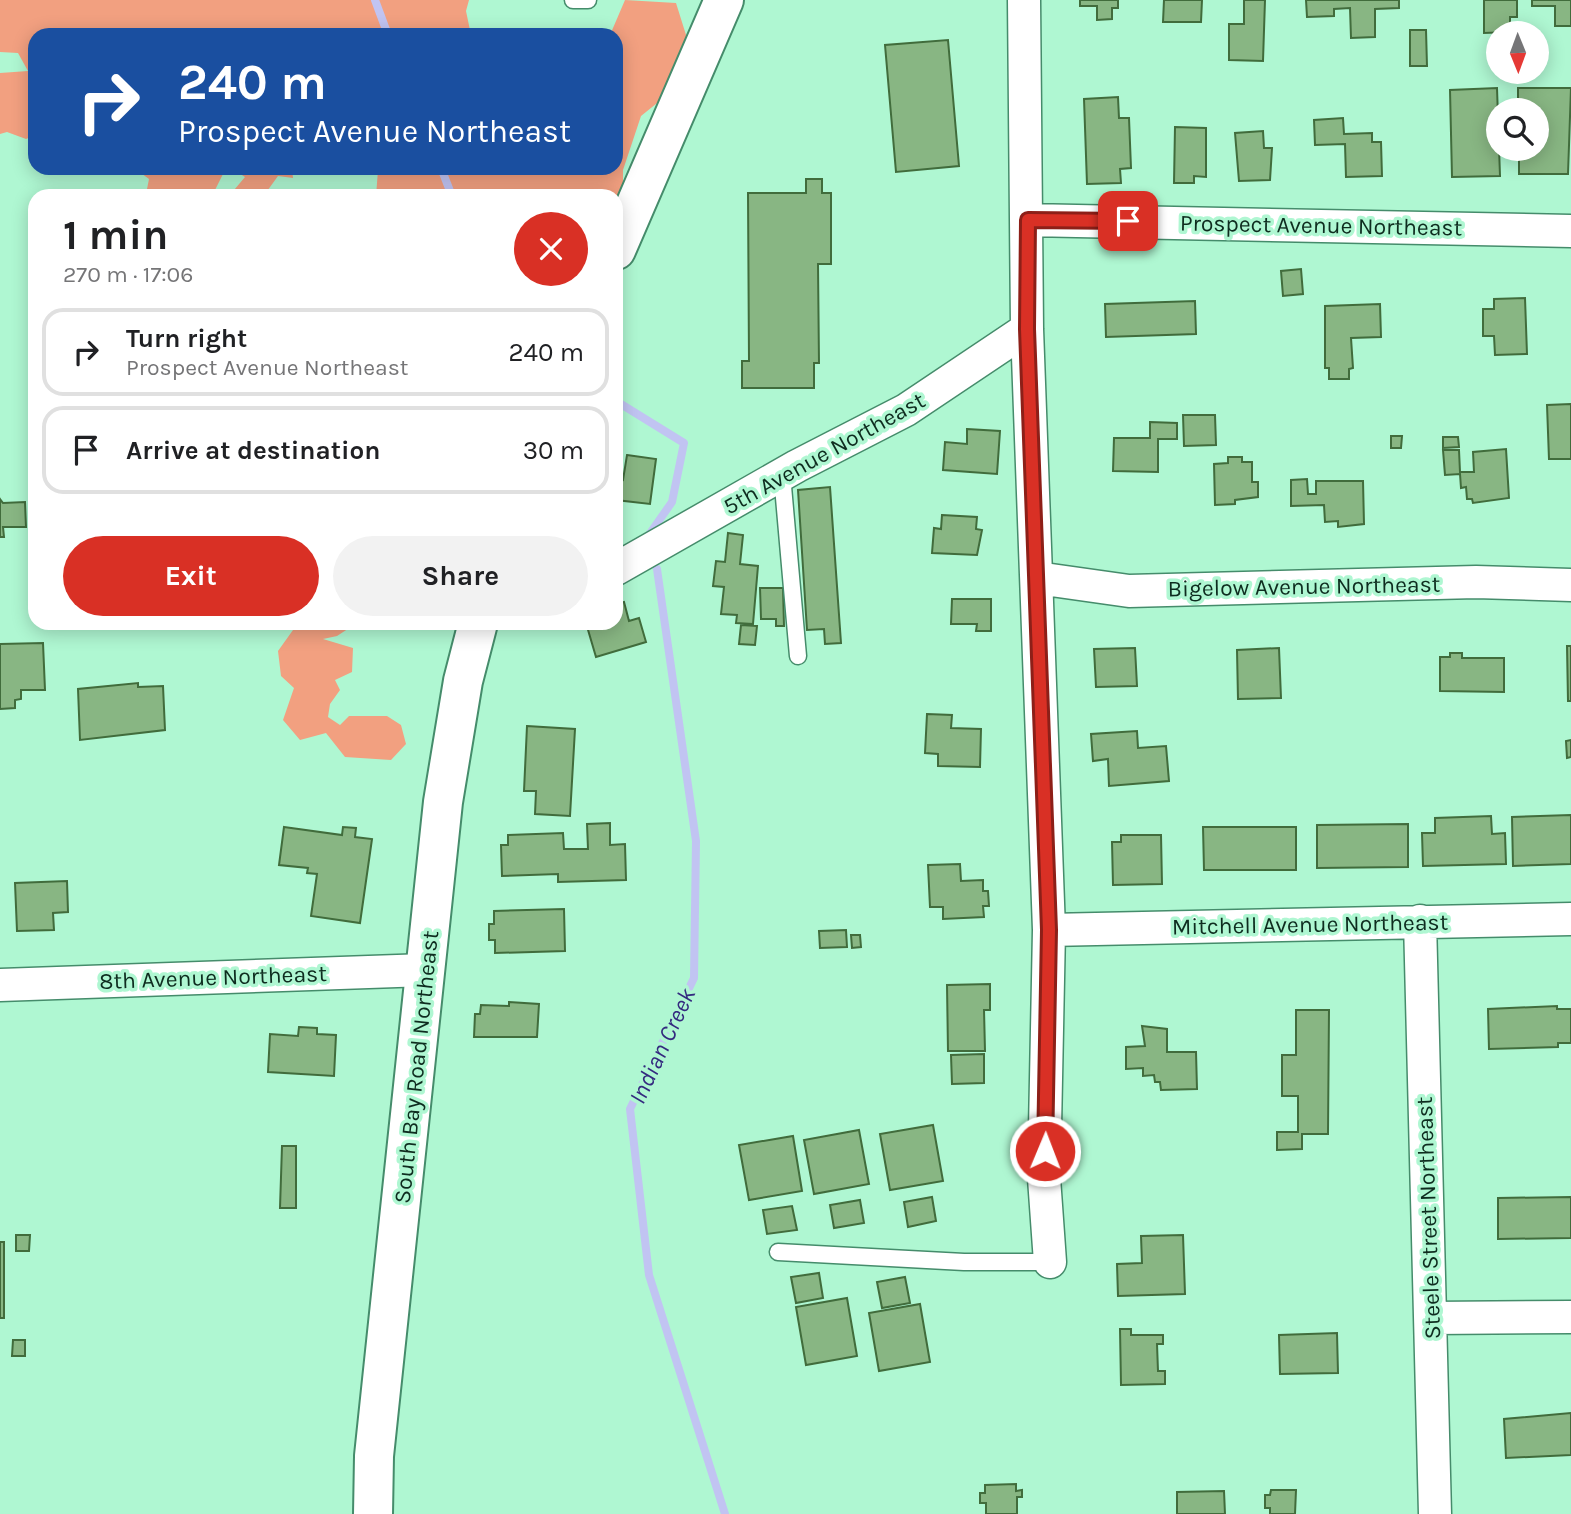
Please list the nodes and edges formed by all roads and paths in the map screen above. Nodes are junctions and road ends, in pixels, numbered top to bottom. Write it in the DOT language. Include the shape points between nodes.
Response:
graph roads {
  1 [pos="573,0"];
  2 [pos="587,0"];
  3 [pos="724,0"];
  4 [pos="1024,0"];
  5 [pos="1028,220"];
  6 [pos="1571,231"];
  7 [pos="623,234"];
  8 [pos="1027,329"];
  9 [pos="782,475"];
  10 [pos="623,565"];
  11 [pos="1037,578"];
  12 [pos="1571,585"];
  13 [pos="476,630"];
  14 [pos="798,656"];
  15 [pos="1571,919"];
  16 [pos="1420,921"];
  17 [pos="1049,930"];
  18 [pos="426,970"];
  19 [pos="0,985"];
  20 [pos="778,1252"];
  21 [pos="1050,1262"];
  22 [pos="1571,1317"];
  23 [pos="1431,1318"];
  24 [pos="373,1514"];
  25 [pos="1436,1514"];
  1 -- 2 [label="lane"];
  3 -- 7 [label="street"];
  4 -- 5 [label="street"];
  5 -- 6 [label="street, Prospect Avenue Northeast"];
  5 -- 8 [label="street"];
  8 -- 9 [label="street, 5th Avenue Northeast" via="906,410"];
  8 -- 11 [label="street"];
  9 -- 10 [label="street, 5th Avenue Northeast"];
  9 -- 14 [label="lane"];
  11 -- 12 [label="street, Bigelow Avenue Northeast" via="1129,591 1476,582"];
  11 -- 17 [label="street"];
  13 -- 18 [label="street, South Bay Road Northeast" via="443,802"];
  15 -- 16 [label="street, Mitchell Avenue Northeast"];
  16 -- 17 [label="street, Mitchell Avenue Northeast"];
  16 -- 23 [label="street, Steele Street Northeast"];
  17 -- 21 [label="street" via="1044,1178"];
  18 -- 19 [label="street, 8th Avenue Northeast"];
  18 -- 24 [label="street, South Bay Road Northeast" via="374,1456"];
  20 -- 21 [label="lane"];
  22 -- 23 [label="street"];
  23 -- 25 [label="street, Steele Street Northeast"];
}
